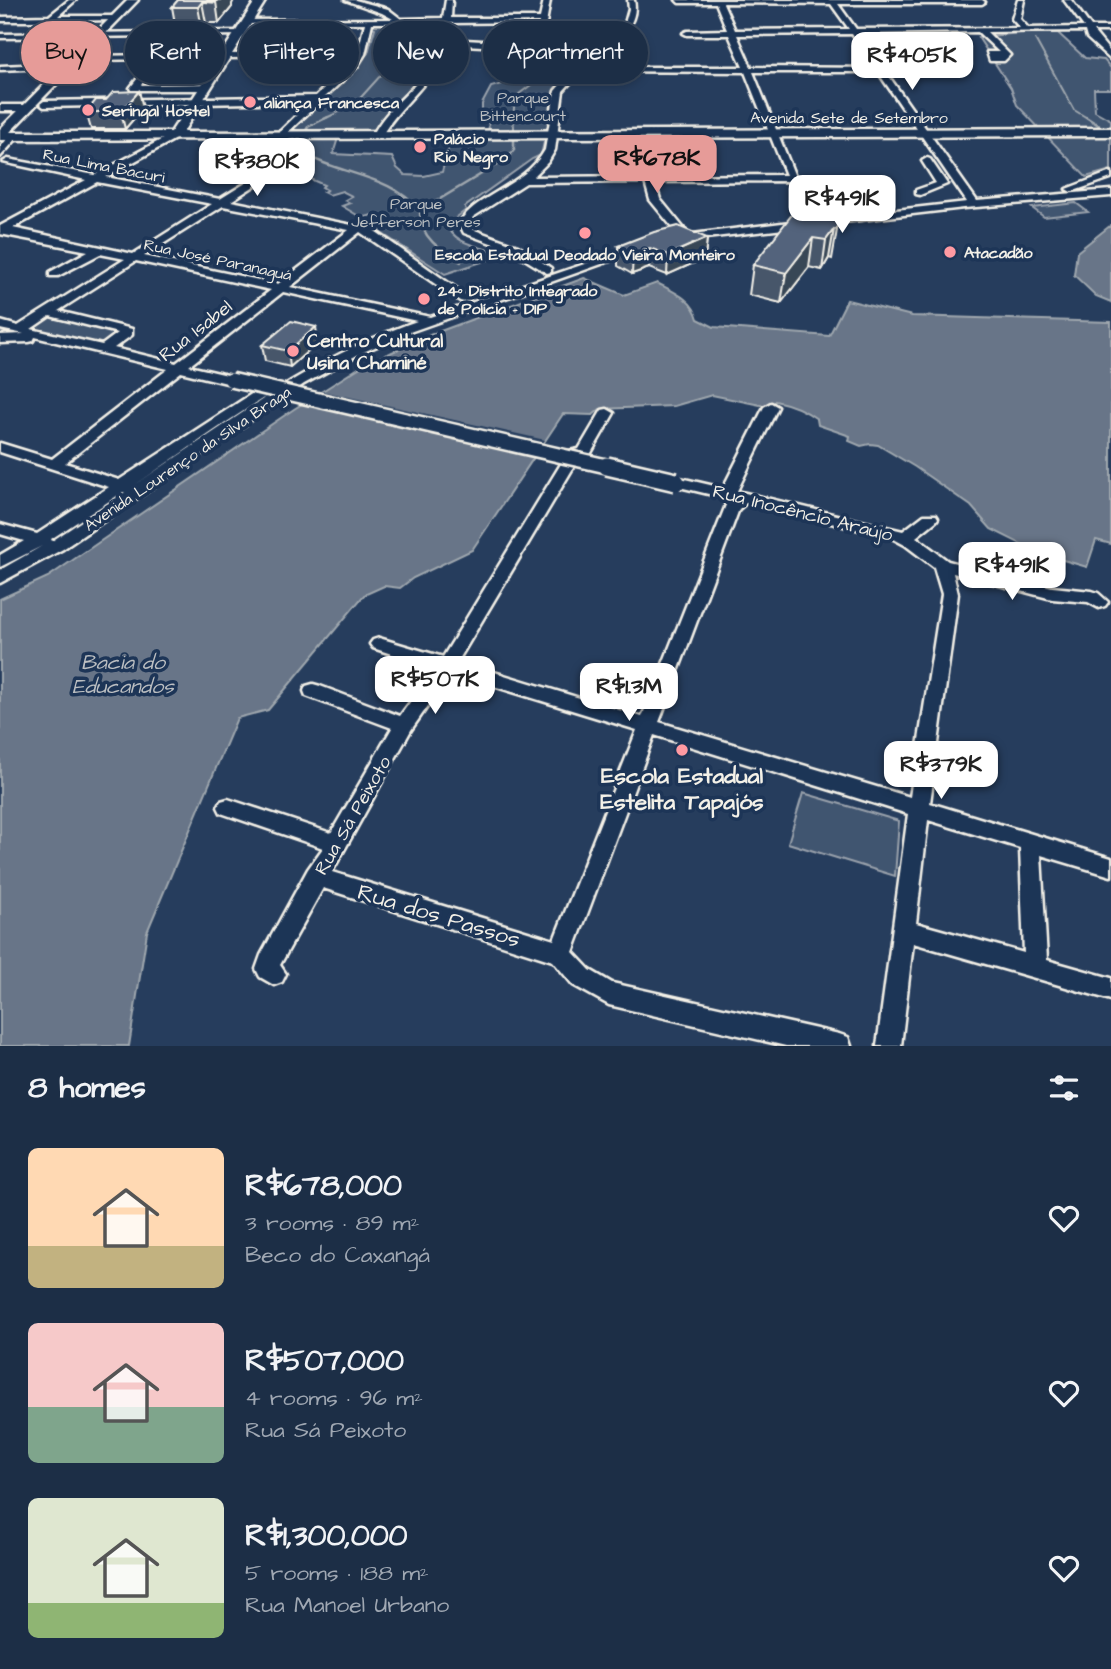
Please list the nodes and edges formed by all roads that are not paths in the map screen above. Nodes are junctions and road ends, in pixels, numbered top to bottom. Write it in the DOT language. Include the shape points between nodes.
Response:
graph roads {
  1 [pos="73,0"];
  2 [pos="133,0"];
  3 [pos="143,0"];
  4 [pos="261,0"];
  5 [pos="348,0"];
  6 [pos="449,0"];
  7 [pos="547,0"];
  8 [pos="632,0"];
  9 [pos="718,0"];
  10 [pos="832,0"];
  11 [pos="1021,0"];
  12 [pos="1068,0"];
  13 [pos="680,1"];
  14 [pos="914,2"];
  15 [pos="940,2"];
  16 [pos="982,2"];
  17 [pos="947,9"];
  18 [pos="978,10"];
  19 [pos="392,16"];
  20 [pos="115,18"];
  21 [pos="0,19"];
  22 [pos="50,19"];
  23 [pos="406,20"];
  24 [pos="447,20"];
  25 [pos="544,20"];
  26 [pos="48,21"];
  27 [pos="249,21"];
  28 [pos="359,21"];
  29 [pos="373,21"];
  30 [pos="629,21"];
  31 [pos="111,24"];
  32 [pos="111,28"];
  33 [pos="1025,29"];
  34 [pos="1088,29"];
  35 [pos="1111,29"];
  36 [pos="981,31"];
  37 [pos="732,32"];
  38 [pos="239,33"];
  39 [pos="687,33"];
  40 [pos="854,33"];
  41 [pos="111,34"];
  42 [pos="21,35"];
  43 [pos="0,36"];
  44 [pos="239,36"];
  45 [pos="361,54"];
  46 [pos="1006,55"];
  47 [pos="227,56"];
  48 [pos="111,58"];
  49 [pos="1111,58"];
  50 [pos="21,67"];
  51 [pos="0,68"];
  52 [pos="747,70"];
  53 [pos="879,70"];
  54 [pos="648,71"];
  55 [pos="50,84"];
  56 [pos="64,84"];
  57 [pos="137,84"];
  58 [pos="419,84"];
  59 [pos="565,84"];
  60 [pos="207,87"];
  61 [pos="320,99"];
  62 [pos="198,101"];
  63 [pos="44,104"];
  64 [pos="0,108"];
  65 [pos="26,108"];
  66 [pos="1111,132"];
  67 [pos="923,133"];
  68 [pos="775,134"];
  69 [pos="280,135"];
  70 [pos="552,135"];
  71 [pos="0,136"];
  72 [pos="14,136"];
  73 [pos="174,136"];
  74 [pos="372,136"];
  75 [pos="0,153"];
  76 [pos="927,161"];
  77 [pos="8,162"];
  78 [pos="1111,175"];
  79 [pos="792,178"];
  80 [pos="95,180"];
  81 [pos="522,180"];
  82 [pos="649,180"];
  83 [pos="1111,193"];
  84 [pos="222,202"];
  85 [pos="972,202"];
  86 [pos="931,203"];
  87 [pos="810,219"];
  88 [pos="358,228"];
  89 [pos="1,230"];
  90 [pos="97,250"];
  91 [pos="135,257"];
  92 [pos="547,270"];
  93 [pos="54,274"];
  94 [pos="525,282"];
  95 [pos="280,288"];
  96 [pos="464,298"];
  97 [pos="48,312"];
  98 [pos="412,315"];
  99 [pos="430,320"];
  100 [pos="0,325"];
  101 [pos="20,330"];
  102 [pos="0,339"];
  103 [pos="52,339"];
  104 [pos="103,350"];
  105 [pos="178,368"];
  106 [pos="771,407"];
  107 [pos="607,413"];
  108 [pos="0,446"];
  109 [pos="56,463"];
  110 [pos="120,486"];
  111 [pos="138,492"];
  112 [pos="735,499"];
  113 [pos="930,518"];
  114 [pos="0,529"];
  115 [pos="905,537"];
  116 [pos="39,540"];
  117 [pos="57,545"];
  118 [pos="0,562"];
  119 [pos="942,565"];
  120 [pos="0,577"];
  121 [pos="1099,602"];
  122 [pos="379,644"];
  123 [pos="447,665"];
  124 [pos="313,691"];
  125 [pos="404,725"];
  126 [pos="649,727"];
  127 [pos="228,807"];
  128 [pos="919,808"];
  129 [pos="1030,841"];
  130 [pos="336,844"];
  131 [pos="1111,867"];
  132 [pos="316,876"];
  133 [pos="905,930"];
  134 [pos="561,953"];
  135 [pos="1037,967"];
  136 [pos="274,974"];
  137 [pos="1111,989"];
  138 [pos="890,1045"];
  139 [pos="839,1046"];
  1 -- 22 [label="street"];
  2 -- 20 [label="main road"];
  3 -- 32 [label="main road"];
  4 -- 27 [label="main road"];
  5 -- 19 [label="street"];
  6 -- 24 [label="street"];
  7 -- 25 [label="street"];
  8 -- 30 [label="street"];
  9 -- 10 [label="street"];
  9 -- 13 [label="street"];
  9 -- 37 [label="street"];
  10 -- 14 [label="street"];
  10 -- 40 [label="street"];
  11 -- 33 [label="street" via="1017,19"];
  12 -- 34 [label="street"];
  14 -- 15 [label="street"];
  14 -- 17 [label="street" via="920,9"];
  15 -- 16 [label="street"];
  15 -- 17 [label="street"];
  17 -- 18 [label="street"];
  19 -- 23 [label="street"];
  19 -- 29 [label="street"];
  20 -- 22 [label="street"];
  20 -- 31 [label="main road"];
  21 -- 22 [label="street"];
  22 -- 26 [label="street"];
  23 -- 24 [label="street"];
  23 -- 29 [label="street"];
  24 -- 25 [label="street"];
  28 -- 29 [label="street"];
  29 -- 45 [label="street"];
  33 -- 34 [label="street"];
  33 -- 36 [label="street"];
  34 -- 35 [label="street"];
  34 -- 49 [label="street"];
  36 -- 40 [label="street"];
  36 -- 46 [label="street"];
  37 -- 39 [label="street"];
  37 -- 40 [label="street"];
  37 -- 52 [label="street"];
  38 -- 41 [label="street"];
  40 -- 53 [label="street"];
  42 -- 43 [label="street"];
  44 -- 47 [label="main road"];
  45 -- 47 [label="street"];
  45 -- 61 [label="street"];
  47 -- 48 [label="street"];
  47 -- 60 [label="main road"];
  50 -- 51 [label="street"];
  52 -- 53 [label="street"];
  52 -- 54 [label="street"];
  52 -- 68 [label="street"];
  53 -- 67 [label="street"];
  55 -- 65 [label="main road"];
  56 -- 63 [label="main road"];
  57 -- 60 [label="street" via="134,88"];
  58 -- 74 [label="street"];
  59 -- 70 [label="street" via="559,91"];
  60 -- 62 [label="main road"];
  61 -- 62 [label="street"];
  61 -- 69 [label="street"];
  62 -- 63 [label="street"];
  62 -- 73 [label="main road"];
  63 -- 72 [label="main road"];
  64 -- 65 [label="street"];
  65 -- 71 [label="main road"];
  66 -- 67 [label="main road, Avenida Sete de Setembro"];
  67 -- 68 [label="main road, Avenida Sete de Setembro"];
  67 -- 85 [label="street"];
  68 -- 70 [label="main road, Avenida Sete de Setembro"];
  68 -- 79 [label="street"];
  69 -- 73 [label="main road, Avenida Sete de Setembro"];
  69 -- 74 [label="main road, Avenida Sete de Setembro"];
  70 -- 74 [label="main road, Avenida Sete de Setembro"];
  70 -- 81 [label="street" via="546,158"];
  71 -- 72 [label="main road, Avenida Sete de Setembro"];
  72 -- 73 [label="main road, Avenida Sete de Setembro"];
  72 -- 75 [label="street"];
  73 -- 80 [label="street"];
  74 -- 84 [label="street" via="276,139 262,154 278,166"];
  76 -- 86 [label="street" via="942,184 920,192"];
  77 -- 80 [label="street, Rua Lima Bacuri"];
  78 -- 85 [label="street" via="1076,188"];
  79 -- 82 [label="street"];
  79 -- 87 [label="street"];
  80 -- 84 [label="street, Rua Lima Bacuri"];
  80 -- 89 [label="street"];
  81 -- 82 [label="street"];
  81 -- 92 [label="street" via="464,223 468,231 514,248"];
  82 -- 87 [label="street" via="674,235"];
  83 -- 85 [label="street"];
  84 -- 88 [label="street, Rua Lima Bacuri"];
  84 -- 91 [label="street"];
  85 -- 86 [label="street"];
  85 -- 87 [label="street"];
  86 -- 87 [label="street"];
  88 -- 95 [label="street, Rua Isabel"];
  88 -- 96 [label="street, Rua Lima Bacuri"];
  89 -- 90 [label="street, Rua José Paranaguá"];
  90 -- 91 [label="street, Rua José Paranaguá"];
  90 -- 93 [label="street"];
  91 -- 95 [label="street, Rua José Paranaguá"];
  91 -- 97 [label="street"];
  92 -- 94 [label="street, Avenida Lourenço da Silva Braga"];
  92 -- 94 [label="street, Avenida Lourenço da Silva Braga" via="650,241"];
  94 -- 96 [label="street, Avenida Lourenço da Silva Braga"];
  94 -- 99 [label="street, Avenida Lourenço da Silva Braga"];
  95 -- 98 [label="street, Rua José Paranaguá"];
  95 -- 105 [label="street, Rua Isabel"];
  96 -- 98 [label="street, Avenida Lourenço da Silva Braga"];
  97 -- 101 [label="street"];
  97 -- 104 [label="street" via="128,332"];
  98 -- 99 [label="street, Rua José Paranaguá"];
  98 -- 110 [label="street, Avenida Lourenço da Silva Braga" via="314,362"];
  99 -- 111 [label="street, Avenida Lourenço da Silva Braga" via="379,339 299,382"];
  100 -- 101 [label="street"];
  101 -- 103 [label="street"];
  102 -- 103 [label="street"];
  103 -- 104 [label="street, Rua Inocêncio Araújo"];
  104 -- 105 [label="street, Rua Inocêncio Araújo"];
  105 -- 109 [label="street, Rua Isabel"];
  105 -- 112 [label="street, Rua Inocêncio Araújo, bridge"];
  106 -- 112 [label="street"];
  107 -- 123 [label="street, Rua Sá Peixoto" via="584,453 574,454"];
  108 -- 109 [label="street"];
  109 -- 110 [label="street"];
  110 -- 111 [label="street"];
  110 -- 116 [label="street, Avenida Lourenço da Silva Braga"];
  111 -- 117 [label="street, Avenida Lourenço da Silva Braga"];
  112 -- 115 [label="street, Rua Inocêncio Araújo"];
  112 -- 126 [label="street"];
  113 -- 115 [label="street"];
  114 -- 116 [label="street"];
  115 -- 119 [label="street, Rua Inocêncio Araújo"];
  116 -- 117 [label="street"];
  116 -- 118 [label="street, Avenida Lourenço da Silva Braga"];
  117 -- 120 [label="street, Avenida Lourenço da Silva Braga"];
  119 -- 121 [label="street"];
  119 -- 128 [label="street" via="950,594"];
  122 -- 123 [label="street"];
  123 -- 125 [label="street, Rua Sá Peixoto"];
  123 -- 126 [label="street"];
  124 -- 125 [label="street"];
  125 -- 130 [label="street, Rua Sá Peixoto"];
  126 -- 128 [label="street"];
  126 -- 134 [label="street"];
  127 -- 130 [label="street"];
  128 -- 129 [label="street"];
  128 -- 133 [label="street"];
  129 -- 131 [label="street"];
  129 -- 135 [label="street"];
  130 -- 132 [label="street, Rua Sá Peixoto"];
  132 -- 134 [label="street, Rua dos Passos"];
  132 -- 136 [label="street, Rua Sá Peixoto" via="269,963"];
  133 -- 135 [label="street"];
  133 -- 138 [label="street"];
  134 -- 139 [label="street" via="570,969 609,994"];
  135 -- 137 [label="street"];
}
